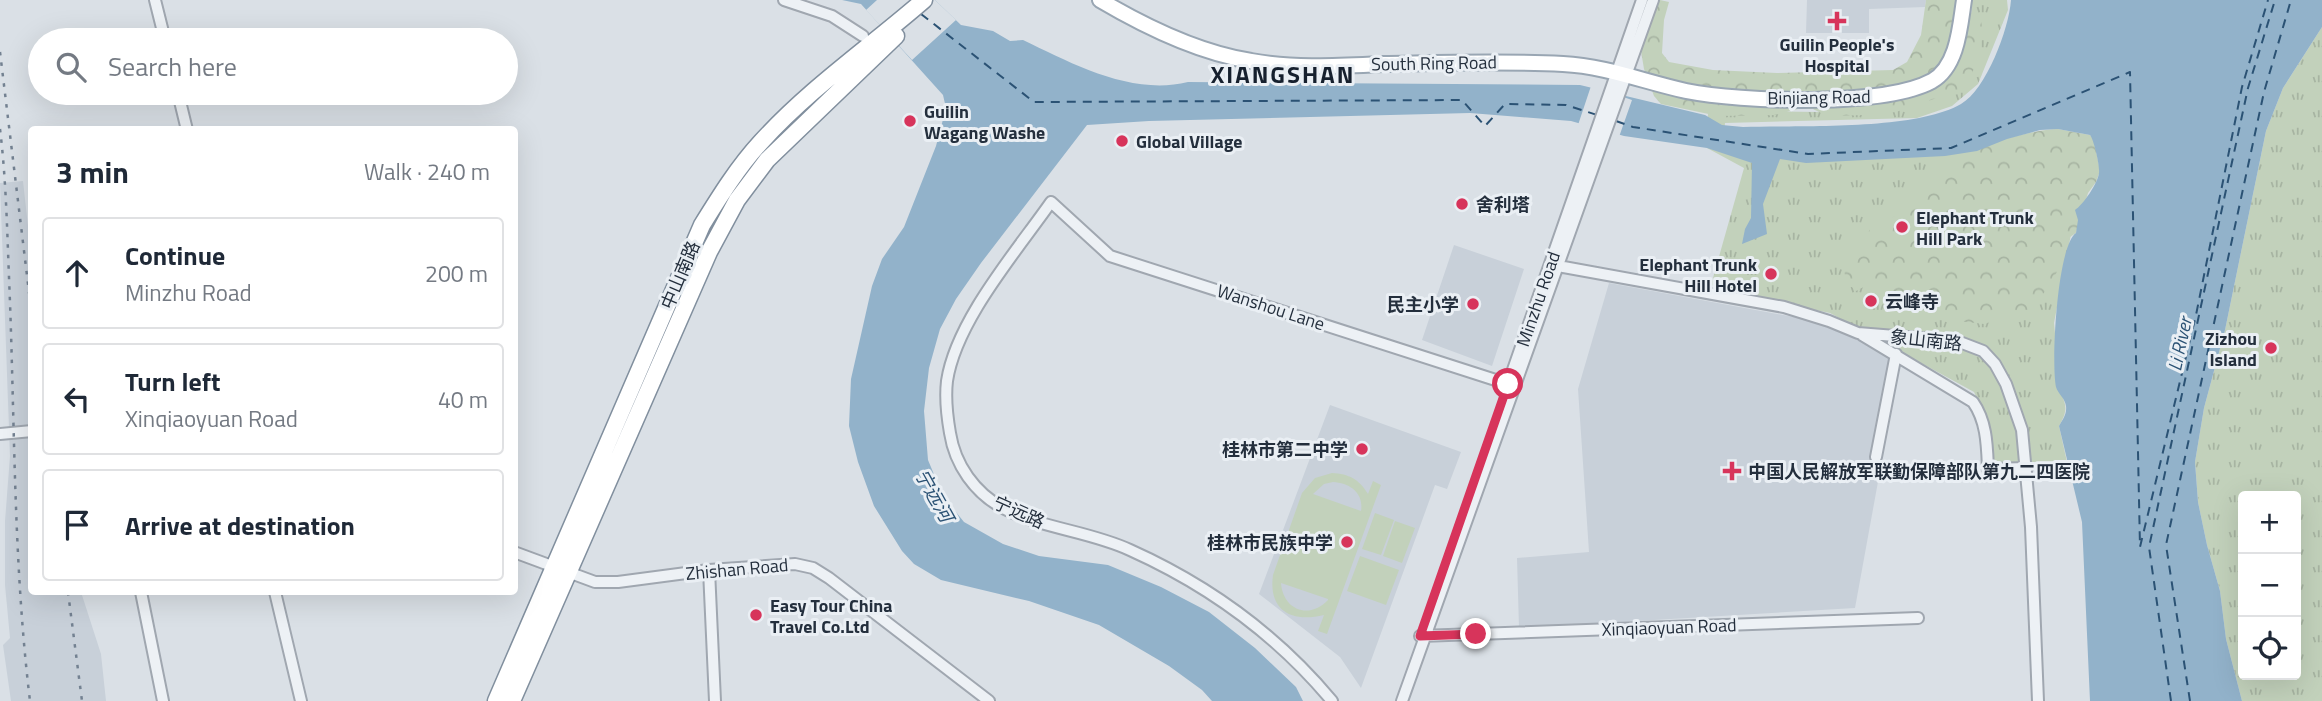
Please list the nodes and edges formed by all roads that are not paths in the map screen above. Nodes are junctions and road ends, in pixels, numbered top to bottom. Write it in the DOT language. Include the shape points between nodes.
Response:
graph roads {
  1 [pos="156,0"];
  2 [pos="784,0"];
  3 [pos="924,0"];
  4 [pos="938,0"];
  5 [pos="1100,0"];
  6 [pos="1115,0"];
  7 [pos="1642,0"];
  8 [pos="1653,0"];
  9 [pos="1964,0"];
  10 [pos="162,28"];
  11 [pos="1171,35"];
  12 [pos="863,36"];
  13 [pos="888,38"];
  14 [pos="1622,74"];
  15 [pos="181,105"];
  16 [pos="186,126"];
  17 [pos="1600,136"];
  18 [pos="1051,202"];
  19 [pos="1558,266"];
  20 [pos="1858,333"];
  21 [pos="1896,354"];
  22 [pos="1508,384"];
  23 [pos="28,431"];
  24 [pos="0,434"];
  25 [pos="1876,457"];
  26 [pos="2027,468"];
  27 [pos="518,554"];
  28 [pos="709,570"];
  29 [pos="561,571"];
  30 [pos="142,595"];
  31 [pos="276,595"];
  32 [pos="1918,618"];
  33 [pos="1423,635"];
  34 [pos="163,701"];
  35 [pos="301,701"];
  36 [pos="496,701"];
  37 [pos="512,701"];
  38 [pos="715,701"];
  39 [pos="989,701"];
  40 [pos="1332,701"];
  41 [pos="1395,701"];
  42 [pos="1402,701"];
  43 [pos="2038,701"];
  1 -- 10 [label="street"];
  2 -- 12 [label="street" via="832,16"];
  3 -- 13 [label="highway"];
  4 -- 13 [label="highway"];
  5 -- 11 [label="main road, South Ring Road"];
  6 -- 11 [label="main road, South Ring Road"];
  7 -- 14 [label="street"];
  8 -- 14 [label="street"];
  9 -- 14 [label="main road, Binjiang Road" via="1946,67 1934,80 1902,93 1864,98 1757,98 1688,91"];
  11 -- 14 [label="main road, South Ring Road" via="1249,61 1297,67 1494,61 1578,65"];
  13 -- 29 [label="highway, 中山南路" via="806,99 760,142 707,216"];
  14 -- 17 [label="street"];
  15 -- 16 [label="street"];
  17 -- 19 [label="street, Minzhu Road"];
  17 -- 22 [label="street, Minzhu Road"];
  18 -- 22 [label="street, Wanshou Lane" via="1110,256"];
  18 -- 40 [label="street, 宁远路" via="981,302 953,359 946,402 951,442 964,473 988,499 1005,509 1129,549 1222,599 1307,671"];
  19 -- 20 [label="street, 象山南路" via="1784,307"];
  19 -- 33 [label="street, Minzhu Road"];
  20 -- 21 [label="street"];
  20 -- 26 [label="street, 象山南路" via="1957,341 1983,351 2001,374 2015,407"];
  21 -- 25 [label="street"];
  21 -- 26 [label="street" via="1973,402 1983,424 1988,469"];
  22 -- 33 [label="street, Minzhu Road"];
  23 -- 24 [label="street"];
  26 -- 43 [label="street, 象山南路"];
  27 -- 29 [label="street, Zhishan Road"];
  28 -- 29 [label="street, Zhishan Road" via="618,582 595,582"];
  28 -- 38 [label="street"];
  28 -- 39 [label="street, Zhishan Road" via="794,564 813,568"];
  29 -- 36 [label="highway"];
  29 -- 37 [label="highway"];
  30 -- 34 [label="street"];
  31 -- 35 [label="street"];
  32 -- 33 [label="street, Xinqiaoyuan Road"];
  33 -- 41 [label="street, Minzhu Road"];
  33 -- 42 [label="street, Minzhu Road"];
}
